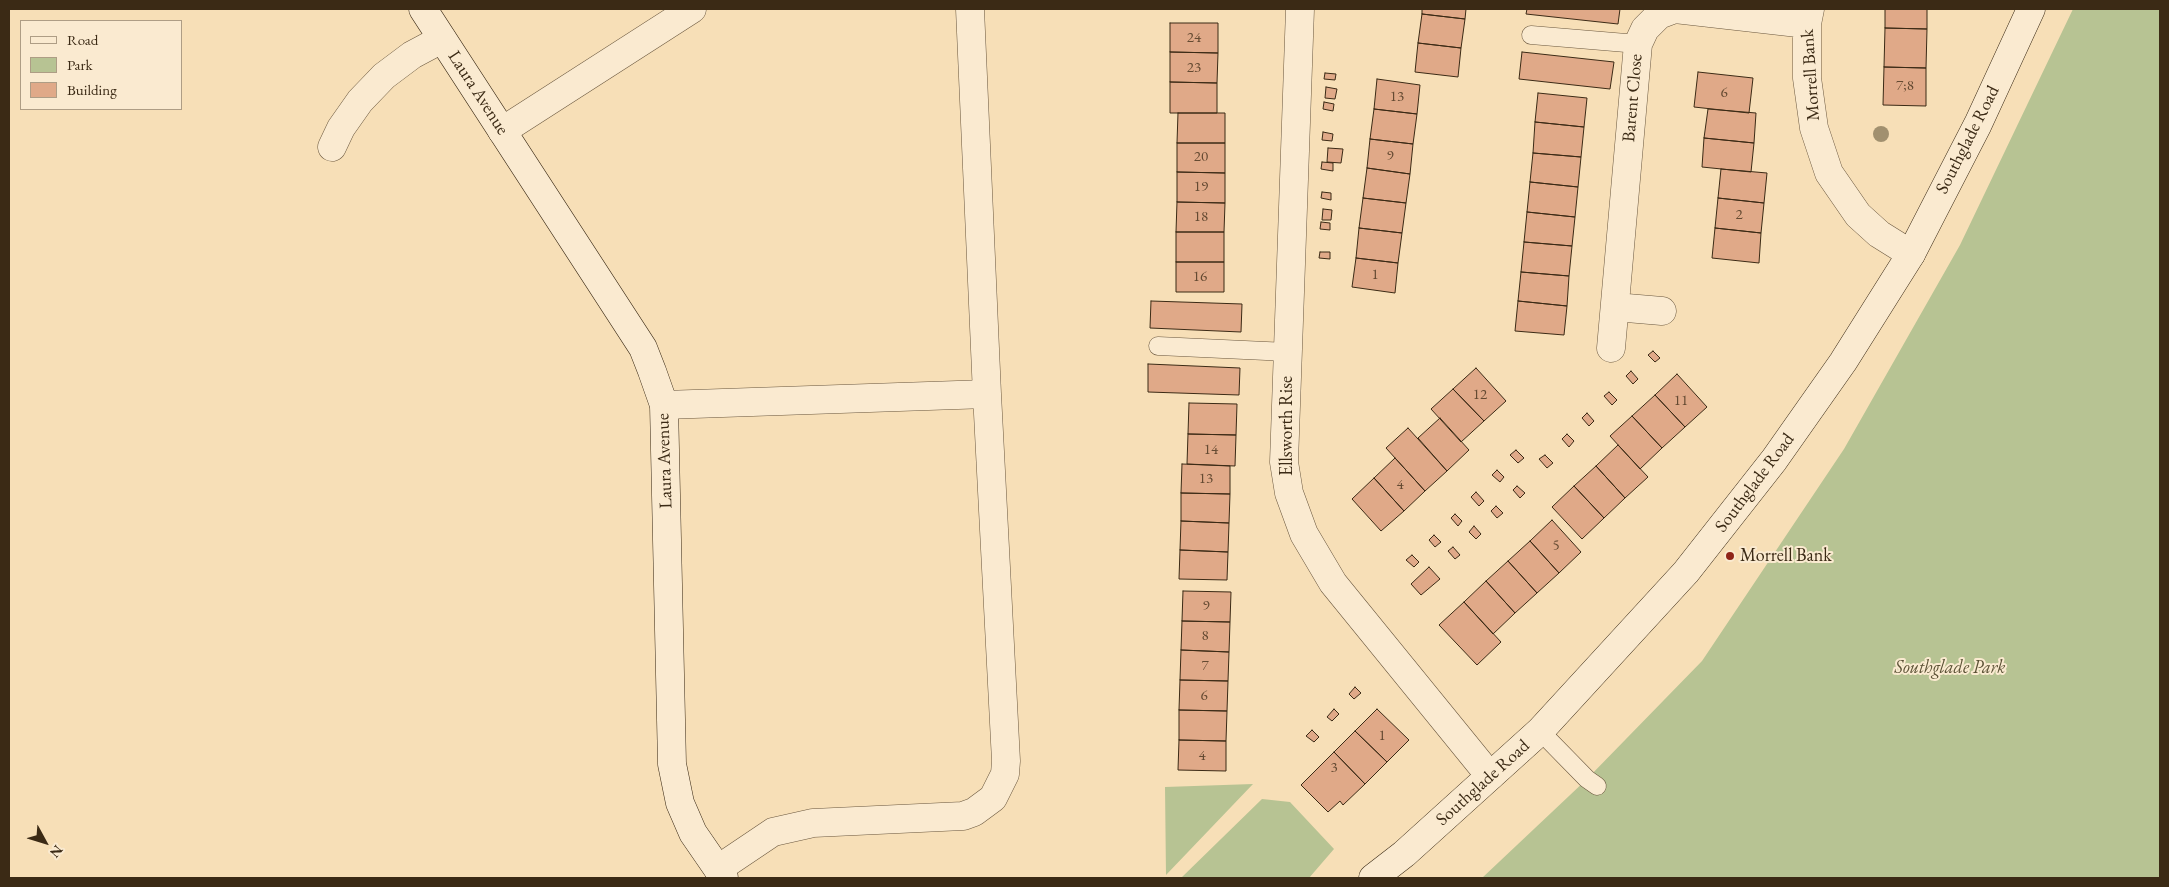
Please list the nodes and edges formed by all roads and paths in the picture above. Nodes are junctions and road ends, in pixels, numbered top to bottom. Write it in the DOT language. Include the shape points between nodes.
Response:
graph roads {
  1 [pos="423,9"];
  2 [pos="692,9"];
  3 [pos="970,9"];
  4 [pos="1300,9"];
  5 [pos="2032,9"];
  6 [pos="1808,17"];
  7 [pos="1531,35"];
  8 [pos="442,39"];
  9 [pos="1638,44"];
  10 [pos="502,131"];
  11 [pos="332,147"];
  12 [pos="1911,254"];
  13 [pos="1615,307"];
  14 [pos="1662,311"];
  15 [pos="1158,346"];
  16 [pos="1611,348"];
  17 [pos="1288,352"];
  18 [pos="987,394"];
  19 [pos="664,405"];
  20 [pos="1540,731"];
  21 [pos="1490,776"];
  22 [pos="1597,786"];
  23 [pos="721,874"];
  24 [pos="1373,878"];
  1 -- 8 [label="street, Laura Avenue"];
  2 -- 10 [label="street"];
  3 -- 18 [label="street"];
  4 -- 17 [label="street, Ellsworth Rise"];
  5 -- 12 [label="street, Southglade Road" via="1978,124"];
  6 -- 9 [label="street, Barent Close" via="1675,9 1659,15 1645,30"];
  6 -- 12 [label="street, Morrell Bank" via="1807,78 1814,128 1829,173 1858,215 1879,234"];
  7 -- 9 [label="lane"];
  8 -- 10 [label="street, Laura Avenue"];
  8 -- 11 [label="street" via="412,55 384,76 360,102"];
  9 -- 13 [label="street, Barent Close"];
  10 -- 19 [label="street, Laura Avenue" via="643,348"];
  12 -- 20 [label="street, Southglade Road" via="1843,362 1774,460 1686,572"];
  13 -- 14 [label="street"];
  13 -- 16 [label="street, Barent Close"];
  15 -- 17 [label="lane"];
  17 -- 21 [label="street, Ellsworth Rise" via="1284,462 1289,493 1304,534 1333,583"];
  18 -- 19 [label="street"];
  18 -- 23 [label="street" via="1006,761 1000,787 984,806 963,816 813,823 773,832"];
  19 -- 23 [label="street, Laura Avenue" via="672,764 693,833"];
  20 -- 21 [label="street, Southglade Road"];
  20 -- 22 [label="lane"];
  21 -- 24 [label="street, Southglade Road"];
}
